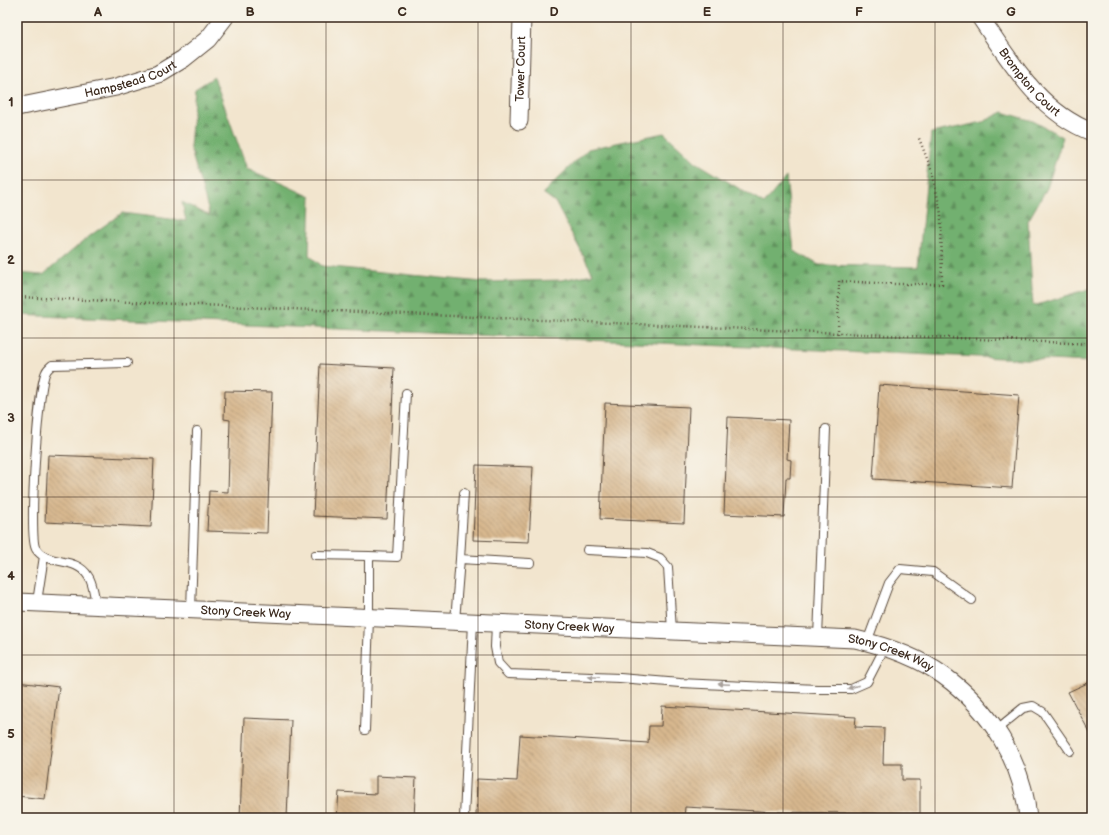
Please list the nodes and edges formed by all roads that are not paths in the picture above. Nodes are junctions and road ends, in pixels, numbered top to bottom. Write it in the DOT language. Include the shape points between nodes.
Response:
graph roads {
  1 [pos="225,17"];
  2 [pos="522,17"];
  3 [pos="980,17"];
  4 [pos="17,107"];
  5 [pos="519,121"];
  6 [pos="1092,132"];
  7 [pos="127,363"];
  8 [pos="406,393"];
  9 [pos="826,429"];
  10 [pos="197,430"];
  11 [pos="464,493"];
  12 [pos="587,550"];
  13 [pos="44,556"];
  14 [pos="315,556"];
  15 [pos="369,556"];
  16 [pos="460,559"];
  17 [pos="530,563"];
  18 [pos="972,600"];
  19 [pos="17,602"];
  20 [pos="37,602"];
  21 [pos="96,605"];
  22 [pos="192,610"];
  23 [pos="369,618"];
  24 [pos="456,621"];
  25 [pos="473,622"];
  26 [pos="496,623"];
  27 [pos="672,631"];
  28 [pos="818,638"];
  29 [pos="867,642"];
  30 [pos="885,647"];
  31 [pos="365,730"];
  32 [pos="996,730"];
  33 [pos="1070,752"];
  34 [pos="464,818"];
  35 [pos="1028,818"];
  1 -- 4 [label="street, Hampstead Court" via="208,39 183,59 158,74 116,87"];
  2 -- 5 [label="street, Tower Court"];
  3 -- 6 [label="street, Brompton Court" via="1018,73 1038,96 1062,116"];
  7 -- 13 [label="lane" via="52,365 45,372 40,398 33,518 34,548"];
  8 -- 15 [label="lane" via="397,557"];
  9 -- 28 [label="lane"];
  10 -- 22 [label="lane"];
  11 -- 16 [label="lane"];
  12 -- 27 [label="lane" via="647,553 660,558 668,567"];
  13 -- 20 [label="lane"];
  13 -- 21 [label="lane" via="76,564 88,576"];
  14 -- 15 [label="lane"];
  15 -- 23 [label="lane"];
  16 -- 17 [label="lane"];
  16 -- 24 [label="lane"];
  18 -- 29 [label="lane" via="933,572 900,570 889,583"];
  19 -- 20 [label="street, Stony Creek Way"];
  20 -- 21 [label="street, Stony Creek Way"];
  21 -- 22 [label="street, Stony Creek Way"];
  22 -- 23 [label="street, Stony Creek Way"];
  23 -- 24 [label="street, Stony Creek Way"];
  23 -- 31 [label="lane"];
  24 -- 25 [label="street, Stony Creek Way"];
  25 -- 26 [label="street, Stony Creek Way"];
  25 -- 34 [label="lane"];
  26 -- 27 [label="street, Stony Creek Way"];
  30 -- 26 [label="lane, one-way" via="867,682 851,688 817,689 508,674 498,663 495,647"];
  27 -- 28 [label="street, Stony Creek Way"];
  28 -- 29 [label="street, Stony Creek Way" via="855,639"];
  29 -- 30 [label="street, Stony Creek Way"];
  30 -- 32 [label="street, Stony Creek Way" via="927,665 944,676 973,701"];
  32 -- 33 [label="lane" via="1023,708 1033,706 1043,712"];
  32 -- 35 [label="street, Stony Creek Way" via="1020,779"];
}
